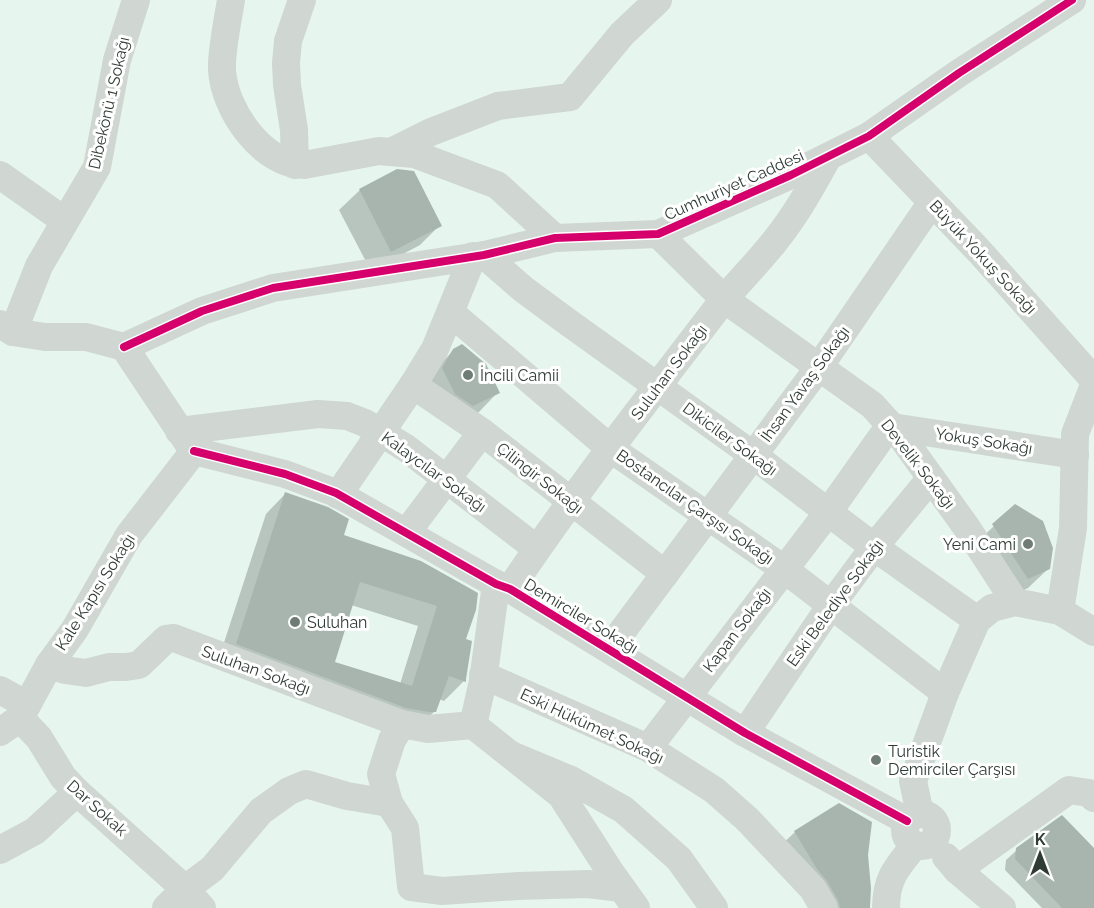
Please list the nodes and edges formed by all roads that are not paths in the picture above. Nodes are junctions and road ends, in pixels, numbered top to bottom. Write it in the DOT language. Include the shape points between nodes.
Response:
graph roads {
  1 [pos="136,0"];
  2 [pos="231,0"];
  3 [pos="302,0"];
  4 [pos="658,0"];
  5 [pos="1072,0"];
  6 [pos="869,136"];
  7 [pos="390,152"];
  8 [pos="828,157"];
  9 [pos="295,165"];
  10 [pos="0,175"];
  11 [pos="932,202"];
  12 [pos="65,221"];
  13 [pos="658,234"];
  14 [pos="555,238"];
  15 [pos="478,256"];
  16 [pos="724,299"];
  17 [pos="451,314"];
  18 [pos="7,328"];
  19 [pos="124,347"];
  20 [pos="819,367"];
  21 [pos="1094,380"];
  22 [pos="413,385"];
  23 [pos="1094,385"];
  24 [pos="657,387"];
  25 [pos="891,426"];
  26 [pos="482,432"];
  27 [pos="380,433"];
  28 [pos="187,441"];
  29 [pos="611,449"];
  30 [pos="753,455"];
  31 [pos="1075,455"];
  32 [pos="931,478"];
  33 [pos="448,479"];
  34 [pos="338,495"];
  35 [pos="571,503"];
  36 [pos="829,511"];
  37 [pos="708,516"];
  38 [pos="407,532"];
  39 [pos="1083,544"];
  40 [pos="874,547"];
  41 [pos="537,549"];
  42 [pos="784,569"];
  43 [pos="665,574"];
  44 [pos="503,587"];
  45 [pos="1015,602"];
  46 [pos="831,605"];
  47 [pos="1060,611"];
  48 [pos="977,620"];
  49 [pos="1094,632"];
  50 [pos="609,649"];
  51 [pos="49,665"];
  52 [pos="483,675"];
  53 [pos="0,690"];
  54 [pos="945,693"];
  55 [pos="686,697"];
  56 [pos="16,719"];
  57 [pos="402,724"];
  58 [pos="473,724"];
  59 [pos="745,733"];
  60 [pos="648,748"];
  61 [pos="511,755"];
  62 [pos="78,792"];
  63 [pos="1094,798"];
  64 [pos="388,803"];
  65 [pos="919,830"];
  66 [pos="0,850"];
  67 [pos="957,870"];
  68 [pos="628,898"];
  69 [pos="185,902"];
  70 [pos="714,908"];
  71 [pos="824,908"];
  72 [pos="886,908"];
  73 [pos="1002,908"];
  1 -- 12 [label="street, Dibekönü 1 Sokağı" via="117,60 97,168"];
  2 -- 9 [label="street" via="222,70 227,94 236,117 275,158"];
  3 -- 9 [label="street" via="288,41 286,63"];
  4 -- 7 [label="street" via="622,34 570,97 498,106"];
  5 -- 6 [label="street, Cumhuriyet Caddesi"];
  6 -- 8 [label="street, Cumhuriyet Caddesi"];
  6 -- 11 [label="street, Büyük Yokuş Sokağı"];
  7 -- 9 [label="street"];
  7 -- 14 [label="street" via="414,154 496,185"];
  8 -- 13 [label="street, Cumhuriyet Caddesi"];
  8 -- 16 [label="street, Suluhan Sokağı" via="776,240"];
  10 -- 12 [label="street"];
  11 -- 20 [label="street, İhsan Yavaş Sokağı"];
  11 -- 21 [label="street, Büyük Yokuş Sokağı"];
  12 -- 18 [label="street, Dibekönü 1 Sokağı"];
  13 -- 14 [label="street, Cumhuriyet Caddesi"];
  13 -- 16 [label="street, Develik Sokağı"];
  14 -- 15 [label="street, Cumhuriyet Caddesi"];
  15 -- 17 [label="street"];
  15 -- 19 [label="street, Cumhuriyet Caddesi" via="273,288 202,311"];
  15 -- 24 [label="street, Dikiciler Sokağı"];
  16 -- 20 [label="street, Develik Sokağı"];
  16 -- 24 [label="street, Suluhan Sokağı"];
  17 -- 22 [label="street"];
  17 -- 29 [label="street, Bostancılar Çarşısı Sokağı"];
  18 -- 19 [label="street" via="45,337 86,337"];
  19 -- 28 [label="street"];
  20 -- 25 [label="street, Develik Sokağı" via="872,405"];
  20 -- 30 [label="street, İhsan Yavaş Sokağı"];
  22 -- 26 [label="street, Çilingir Sokağı"];
  22 -- 27 [label="street"];
  23 -- 31 [label="street" via="1075,434"];
  24 -- 29 [label="street, Suluhan Sokağı"];
  24 -- 30 [label="street, Dikiciler Sokağı"];
  25 -- 31 [label="street, Yokuş Sokağı"];
  25 -- 32 [label="street, Develik Sokağı"];
  25 -- 36 [label="street, Kapan Sokağı"];
  26 -- 33 [label="street"];
  26 -- 35 [label="street, Çilingir Sokağı"];
  27 -- 28 [label="street, Kalaycılar Sokağı" via="347,416 318,414"];
  27 -- 33 [label="street, Kalaycılar Sokağı"];
  27 -- 34 [label="street"];
  28 -- 34 [label="street, Demirciler Sokağı"];
  28 -- 51 [label="street, Kale Kapısı Sokağı" via="75,629"];
  29 -- 35 [label="street, Suluhan Sokağı"];
  29 -- 37 [label="street, Bostancılar Çarşısı Sokağı"];
  30 -- 36 [label="street, Dikiciler Sokağı"];
  30 -- 37 [label="street, İhsan Yavaş Sokağı"];
  31 -- 39 [label="street"];
  32 -- 40 [label="street, Eski Belediye Sokağı"];
  32 -- 45 [label="street, Develik Sokağı"];
  33 -- 38 [label="street"];
  33 -- 41 [label="street, Kalaycılar Sokağı"];
  34 -- 38 [label="street, Demirciler Sokağı"];
  35 -- 41 [label="street, Suluhan Sokağı"];
  35 -- 43 [label="street, Çilingir Sokağı"];
  36 -- 40 [label="street, Dikiciler Sokağı"];
  36 -- 42 [label="street, Kapan Sokağı"];
  37 -- 42 [label="street, Bostancılar Çarşısı Sokağı"];
  37 -- 43 [label="street, İhsan Yavaş Sokağı"];
  38 -- 44 [label="street, Demirciler Sokağı"];
  39 -- 47 [label="street"];
  40 -- 46 [label="street, Eski Belediye Sokağı"];
  40 -- 48 [label="street, Dikiciler Sokağı"];
  41 -- 44 [label="street, Suluhan Sokağı"];
  42 -- 46 [label="street, Bostancılar Çarşısı Sokağı"];
  42 -- 55 [label="street, Kapan Sokağı"];
  43 -- 50 [label="street, İhsan Yavaş Sokağı"];
  44 -- 50 [label="street, Demirciler Sokağı"];
  44 -- 52 [label="street"];
  45 -- 47 [label="street"];
  45 -- 48 [label="street" via="992,608"];
  46 -- 54 [label="street, Bostancılar Çarşısı Sokağı"];
  46 -- 59 [label="street, Eski Belediye Sokağı"];
  47 -- 49 [label="street"];
  48 -- 54 [label="street"];
  50 -- 55 [label="street, Demirciler Sokağı"];
  51 -- 56 [label="street, Kale Kapısı Sokağı"];
  51 -- 57 [label="street, Suluhan Sokağı" via="86,674 109,666 139,665 166,639 174,638"];
  52 -- 58 [label="street"];
  52 -- 60 [label="street, Eski Hükümet Sokağı"];
  53 -- 56 [label="street, Dar Sokak"];
  54 -- 65 [label="street" via="913,781"];
  55 -- 59 [label="street, Demirciler Sokağı"];
  55 -- 60 [label="street, Kapan Sokağı"];
  56 -- 62 [label="street, Dar Sokak" via="39,738 63,777"];
  57 -- 58 [label="street, Suluhan Sokağı" via="428,729"];
  57 -- 64 [label="street" via="392,740 381,774"];
  58 -- 61 [label="street"];
  59 -- 65 [label="street, Demirciler Sokağı"];
  60 -- 71 [label="street, Eski Hükümet Sokağı" via="714,790 747,819 813,889"];
  61 -- 68 [label="street" via="561,795"];
  61 -- 70 [label="street" via="571,780 624,810 679,859"];
  62 -- 66 [label="street" via="35,831"];
  62 -- 69 [label="street, Dar Sokak"];
  63 -- 67 [label="street" via="1069,790"];
  64 -- 68 [label="street" via="405,828 411,887 442,891 588,884"];
  64 -- 69 [label="street" via="306,784 289,791 261,811"];
  65 -- 67 [label="street"];
  65 -- 72 [label="street" via="893,871"];
  67 -- 73 [label="street"];
}
